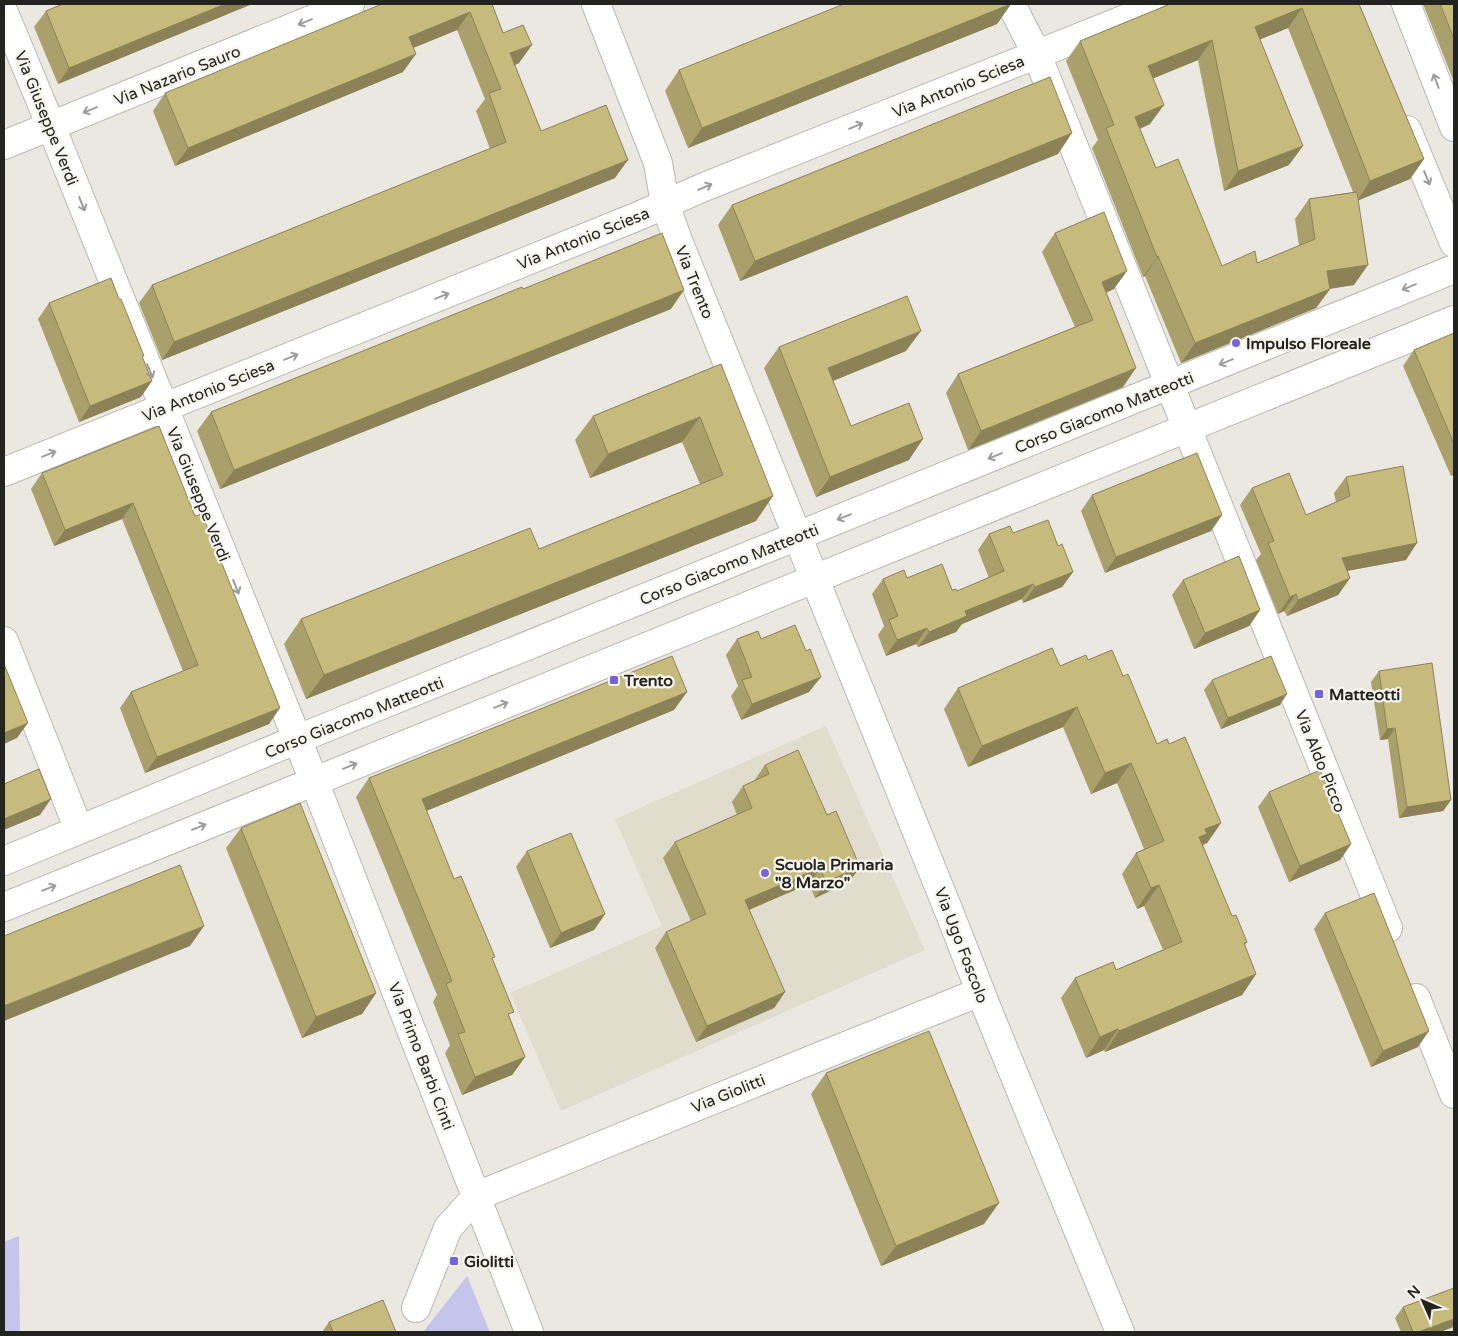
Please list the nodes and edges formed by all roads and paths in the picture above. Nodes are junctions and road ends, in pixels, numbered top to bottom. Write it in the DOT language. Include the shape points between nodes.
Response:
graph roads {
  1 [pos="350,4"];
  2 [pos="596,4"];
  3 [pos="1011,4"];
  4 [pos="1163,4"];
  5 [pos="1406,4"];
  6 [pos="4,13"];
  7 [pos="1036,54"];
  8 [pos="1396,104"];
  9 [pos="51,126"];
  10 [pos="1454,126"];
  11 [pos="4,145"];
  12 [pos="666,204"];
  13 [pos="1454,243"];
  14 [pos="1454,269"];
  15 [pos="1454,320"];
  16 [pos="1170,385"];
  17 [pos="165,408"];
  18 [pos="1187,428"];
  19 [pos="4,472"];
  20 [pos="806,557"];
  21 [pos="4,642"];
  22 [pos="297,740"];
  23 [pos="314,781"];
  24 [pos="79,830"];
  25 [pos="4,861"];
  26 [pos="4,907"];
  27 [pos="1395,947"];
  28 [pos="1406,974"];
  29 [pos="980,992"];
  30 [pos="1454,1094"];
  31 [pos="477,1196"];
  32 [pos="416,1308"];
  33 [pos="529,1332"];
  34 [pos="1120,1332"];
  1 -- 9 [label="street, Via Nazario Sauro, one-way"];
  2 -- 12 [label="street, Via Trento" via="658,163"];
  3 -- 7 [label="street, Via Aldo Picco"];
  4 -- 7 [label="street, Via Antonio Sciesa"];
  10 -- 5 [label="street, one-way"];
  6 -- 9 [label="street, Via Giuseppe Verdi"];
  12 -- 7 [label="street, Via Antonio Sciesa, one-way"];
  7 -- 16 [label="street, Via Aldo Picco"];
  8 -- 13 [label="street, one-way"];
  9 -- 11 [label="street, Via Nazario Sauro"];
  9 -- 17 [label="street, Via Giuseppe Verdi, one-way"];
  17 -- 12 [label="street, Via Antonio Sciesa, one-way"];
  12 -- 20 [label="street, Via Trento"];
  14 -- 16 [label="street, Corso Giacomo Matteotti, one-way"];
  15 -- 18 [label="street, Corso Giacomo Matteotti"];
  16 -- 18 [label="street, Via Aldo Picco"];
  16 -- 20 [label="street, Corso Giacomo Matteotti, one-way"];
  19 -- 17 [label="street, Via Antonio Sciesa, one-way"];
  17 -- 22 [label="street, Via Giuseppe Verdi, one-way"];
  18 -- 20 [label="street, Corso Giacomo Matteotti"];
  18 -- 27 [label="street, Via Aldo Picco"];
  20 -- 22 [label="street, Corso Giacomo Matteotti"];
  23 -- 20 [label="street, Corso Giacomo Matteotti, one-way"];
  20 -- 29 [label="street, Via Ugo Foscolo"];
  21 -- 24 [label="street"];
  22 -- 23 [label="street, Via Giuseppe Verdi"];
  22 -- 24 [label="street, Corso Giacomo Matteotti"];
  26 -- 23 [label="street, Corso Giacomo Matteotti, one-way"];
  23 -- 31 [label="street, Via Primo Barbi Cinti"];
  24 -- 25 [label="street, Corso Giacomo Matteotti"];
  28 -- 30 [label="street"];
  29 -- 31 [label="street, Via Giolitti"];
  29 -- 34 [label="street, Via Ugo Foscolo"];
  31 -- 32 [label="street" via="448,1228"];
  31 -- 33 [label="street, Via Primo Barbi Cinti"];
}
